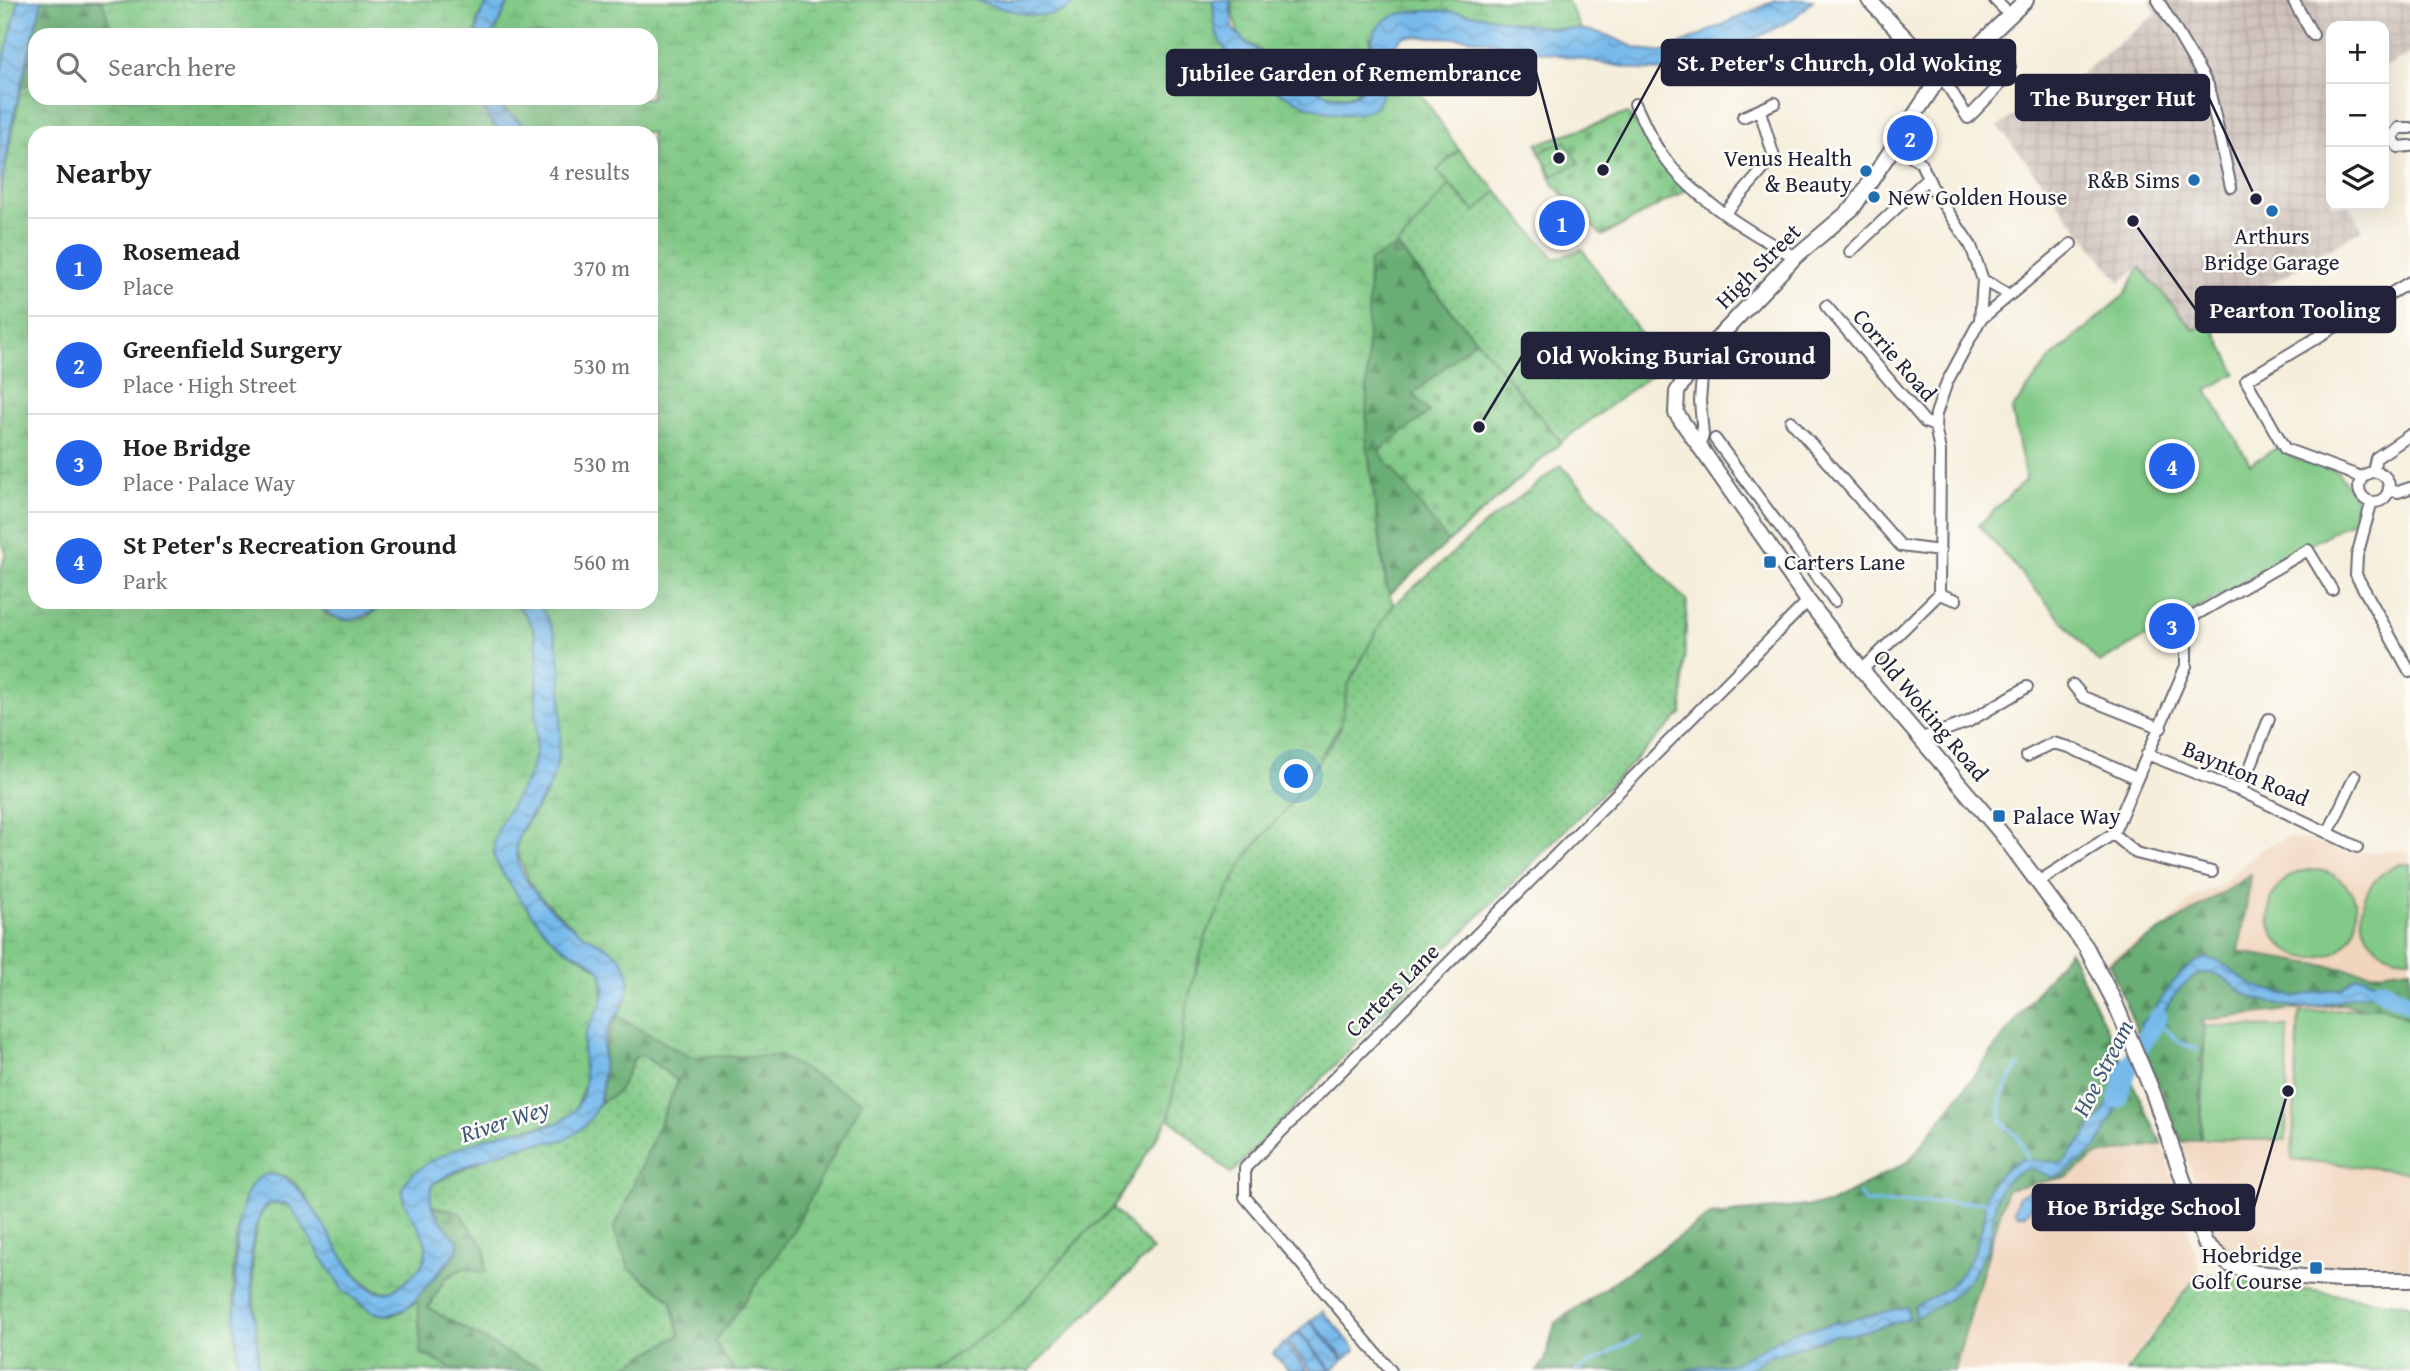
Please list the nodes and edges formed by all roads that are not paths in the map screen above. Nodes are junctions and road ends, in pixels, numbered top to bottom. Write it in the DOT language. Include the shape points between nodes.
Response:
graph roads {
  1 [pos="1869,0"];
  2 [pos="1995,0"];
  3 [pos="2026,0"];
  4 [pos="2158,0"];
  5 [pos="2293,0"];
  6 [pos="2009,14"];
  7 [pos="2313,35"];
  8 [pos="2011,67"];
  9 [pos="1941,75"];
  10 [pos="1775,103"];
  11 [pos="1635,104"];
  12 [pos="1760,111"];
  13 [pos="1743,117"];
  14 [pos="2410,128"];
  15 [pos="1895,144"];
  16 [pos="2410,146"];
  17 [pos="1926,177"];
  18 [pos="2231,187"];
  19 [pos="1724,213"];
  20 [pos="2071,244"];
  21 [pos="1850,252"];
  22 [pos="1795,257"];
  23 [pos="1983,280"];
  24 [pos="2410,282"];
  25 [pos="2008,294"];
  26 [pos="1826,306"];
  27 [pos="1980,320"];
  28 [pos="1693,365"];
  29 [pos="1684,377"];
  30 [pos="1791,421"];
  31 [pos="1935,426"];
  32 [pos="2410,435"];
  33 [pos="1715,439"];
  34 [pos="1699,449"];
  35 [pos="2374,471"];
  36 [pos="2361,477"];
  37 [pos="2410,488"];
  38 [pos="2390,490"];
  39 [pos="2371,504"];
  40 [pos="1774,519"];
  41 [pos="1758,532"];
  42 [pos="1940,551"];
  43 [pos="2332,590"];
  44 [pos="1940,594"];
  45 [pos="1956,600"];
  46 [pos="1808,601"];
  47 [pos="1835,601"];
  48 [pos="2409,669"];
  49 [pos="1862,670"];
  50 [pos="2073,685"];
  51 [pos="2027,687"];
  52 [pos="2269,719"];
  53 [pos="2161,728"];
  54 [pos="1922,738"];
  55 [pos="2147,754"];
  56 [pos="2027,756"];
  57 [pos="2355,776"];
  58 [pos="2136,778"];
  59 [pos="2241,791"];
  60 [pos="2329,831"];
  61 [pos="2113,834"];
  62 [pos="2357,847"];
  63 [pos="2212,873"];
  64 [pos="2038,882"];
  65 [pos="2410,1280"];
  66 [pos="1391,1371"];
  1 -- 9 [label="main road"];
  2 -- 6 [label="street"];
  3 -- 6 [label="main road, High Street"];
  4 -- 18 [label="street" via="2208,85"];
  5 -- 7 [label="street"];
  6 -- 9 [label="main road, High Street" via="1968,57"];
  8 -- 9 [label="street" via="1968,118"];
  9 -- 15 [label="main road, High Street"];
  10 -- 12 [label="street"];
  11 -- 19 [label="street" via="1660,152"];
  12 -- 13 [label="street"];
  12 -- 19 [label="street" via="1774,157"];
  14 -- 16 [label="street" via="2399,128 2392,137 2398,147"];
  15 -- 17 [label="street" via="1918,159"];
  15 -- 22 [label="main road, High Street" via="1853,208"];
  17 -- 21 [label="street"];
  17 -- 23 [label="street" via="1967,238"];
  19 -- 22 [label="street"];
  20 -- 25 [label="street"];
  22 -- 28 [label="main road, High Street"];
  23 -- 25 [label="street"];
  23 -- 27 [label="street"];
  24 -- 36 [label="street" via="2246,380 2285,449"];
  25 -- 27 [label="street"];
  26 -- 31 [label="street, Corrie Road" via="1925,422"];
  27 -- 31 [label="street" via="1947,382"];
  28 -- 29 [label="main road, High Street"];
  28 -- 34 [label="street" via="1702,377"];
  29 -- 34 [label="main road, Old Woking Road" via="1677,392 1676,413"];
  30 -- 42 [label="street" via="1901,546"];
  31 -- 42 [label="street" via="1940,451"];
  32 -- 35 [label="street" via="2376,458"];
  33 -- 40 [label="street"];
  34 -- 41 [label="main road, Old Woking Road"];
  35 -- 36 [label="street"];
  35 -- 38 [label="street" via="2382,475"];
  36 -- 39 [label="street" via="2359,487"];
  37 -- 38 [label="street"];
  38 -- 39 [label="street" via="2382,502"];
  39 -- 48 [label="street" via="2355,566 2363,589"];
  40 -- 41 [label="street"];
  40 -- 47 [label="street"];
  41 -- 46 [label="main road, Old Woking Road"];
  42 -- 44 [label="street"];
  43 -- 53 [label="street" via="2308,550 2192,617 2186,623 2186,666"];
  44 -- 45 [label="street"];
  44 -- 49 [label="street"];
  46 -- 49 [label="main road, Old Woking Road"];
  46 -- 66 [label="street, Carters Lane" via="1245,1168 1245,1197"];
  49 -- 54 [label="main road, Old Woking Road"];
  50 -- 53 [label="street" via="2082,697"];
  51 -- 54 [label="street" via="1968,722"];
  52 -- 59 [label="street"];
  53 -- 55 [label="street"];
  54 -- 64 [label="main road, Old Woking Road"];
  55 -- 58 [label="street"];
  55 -- 59 [label="street, Baynton Road"];
  56 -- 58 [label="street" via="2053,743"];
  57 -- 60 [label="street, Baynton Road"];
  58 -- 61 [label="street"];
  59 -- 60 [label="street, Baynton Road"];
  60 -- 62 [label="street, Baynton Road"];
  61 -- 63 [label="street" via="2136,853"];
  61 -- 64 [label="street"];
  64 -- 65 [label="main road, Old Woking Road" via="2085,947 2125,1026 2186,1182 2200,1234 2222,1259 2240,1269 2276,1276"];
}
